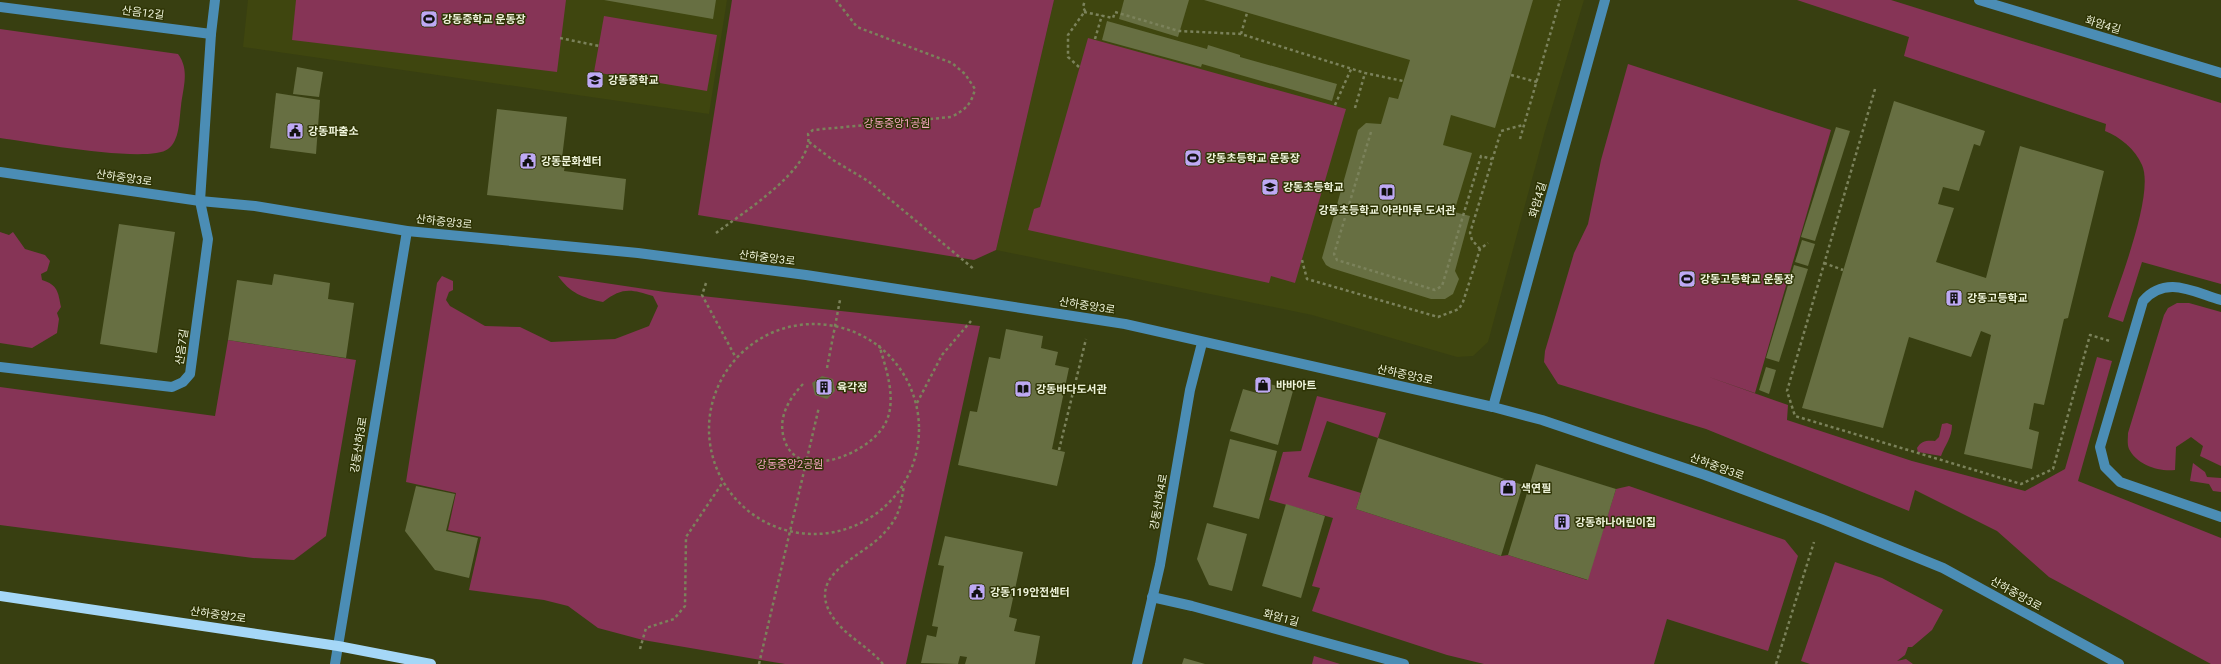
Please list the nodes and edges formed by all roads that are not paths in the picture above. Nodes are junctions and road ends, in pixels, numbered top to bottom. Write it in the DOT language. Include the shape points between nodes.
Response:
graph roads {
  1 [pos="215,0"];
  2 [pos="1605,0"];
  3 [pos="1979,0"];
  4 [pos="0,7"];
  5 [pos="211,34"];
  6 [pos="2221,73"];
  7 [pos="0,172"];
  8 [pos="200,201"];
  9 [pos="407,231"];
  10 [pos="2221,300"];
  11 [pos="1202,343"];
  12 [pos="0,367"];
  13 [pos="1493,407"];
  14 [pos="2221,517"];
  15 [pos="0,596"];
  16 [pos="1152,597"];
  17 [pos="338,646"];
  18 [pos="336,664"];
  19 [pos="431,664"];
  20 [pos="1137,664"];
  21 [pos="1404,664"];
  22 [pos="2119,664"];
  1 -- 5 [label="street"];
  2 -- 13 [label="street, 화암4길"];
  3 -- 6 [label="street, 화암4길"];
  4 -- 5 [label="street, 산음12길"];
  5 -- 8 [label="street"];
  7 -- 8 [label="street, 산하중앙3로"];
  8 -- 9 [label="street, 산하중앙3로" via="255,206"];
  8 -- 12 [label="street, 산음7길" via="208,240 192,370 183,382 172,387"];
  9 -- 11 [label="street, 산하중앙3로" via="638,253 806,275 1125,324"];
  9 -- 17 [label="street, 강동산하3로"];
  10 -- 14 [label="street" via="2175,286 2166,286 2149,294 2143,301 2100,447 2105,466 2120,482"];
  11 -- 13 [label="street, 산하중앙3로"];
  11 -- 16 [label="street, 강동산하4로" via="1190,390 1160,565"];
  13 -- 22 [label="street, 산하중앙3로" via="1542,420 1706,475 1943,568"];
  15 -- 17 [label="main road, 산하중앙2로"];
  16 -- 20 [label="street, 강동산하4로"];
  16 -- 21 [label="street, 화암1길"];
  17 -- 18 [label="street, 강동산하3로"];
  17 -- 19 [label="main road, 산하중앙2로"];
}
